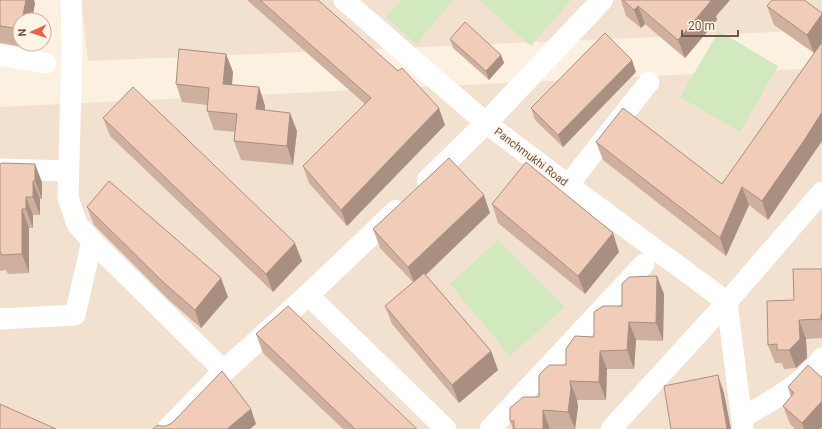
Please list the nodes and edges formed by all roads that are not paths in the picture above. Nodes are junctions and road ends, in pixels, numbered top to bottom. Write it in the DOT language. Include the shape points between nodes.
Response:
graph roads {
  1 [pos="71,0"];
  2 [pos="344,0"];
  3 [pos="602,0"];
  4 [pos="0,55"];
  5 [pos="46,63"];
  6 [pos="649,82"];
  7 [pos="486,123"];
  8 [pos="0,169"];
  9 [pos="68,171"];
  10 [pos="568,185"];
  11 [pos="822,192"];
  12 [pos="92,241"];
  13 [pos="644,264"];
  14 [pos="308,295"];
  15 [pos="727,302"];
  16 [pos="0,319"];
  17 [pos="822,358"];
  18 [pos="224,371"];
  19 [pos="743,423"];
  20 [pos="168,429"];
  21 [pos="446,429"];
  22 [pos="490,429"];
  23 [pos="611,429"];
  1 -- 9 [label="street"];
  2 -- 7 [label="street, Panchmukhi Road"];
  3 -- 7 [label="street"];
  4 -- 5 [label="street"];
  6 -- 10 [label="street"];
  7 -- 10 [label="street, Panchmukhi Road"];
  7 -- 14 [label="street"];
  8 -- 9 [label="street"];
  9 -- 12 [label="street" via="68,198 77,224"];
  10 -- 15 [label="street, Panchmukhi Road"];
  11 -- 15 [label="street"];
  12 -- 16 [label="street" via="75,315"];
  12 -- 18 [label="street"];
  13 -- 22 [label="street"];
  14 -- 18 [label="street"];
  14 -- 21 [label="street"];
  15 -- 19 [label="street"];
  15 -- 23 [label="street"];
  17 -- 19 [label="street" via="783,394"];
  18 -- 20 [label="street"];
}
